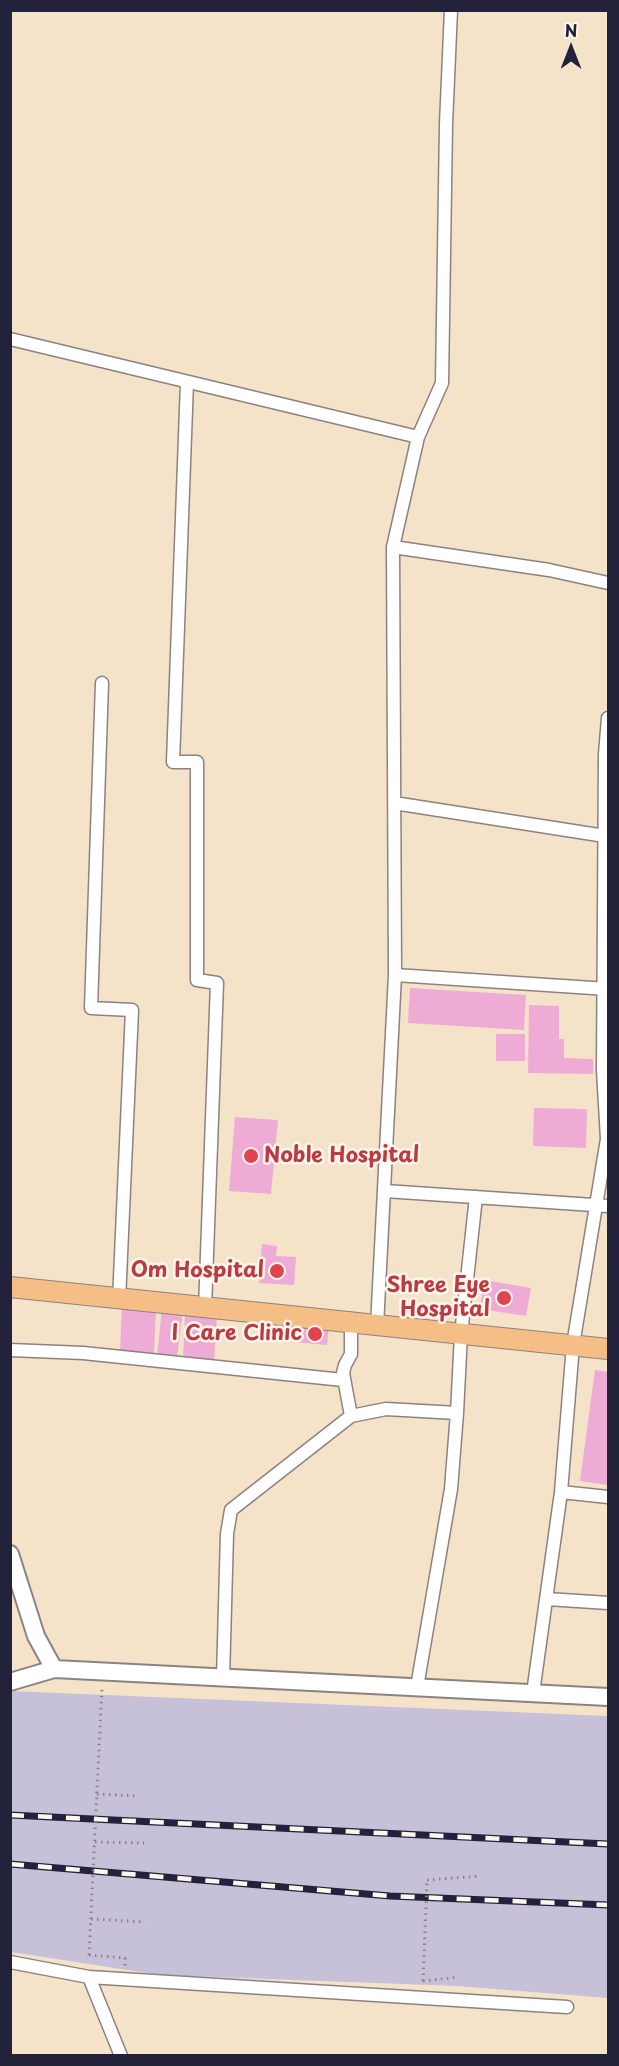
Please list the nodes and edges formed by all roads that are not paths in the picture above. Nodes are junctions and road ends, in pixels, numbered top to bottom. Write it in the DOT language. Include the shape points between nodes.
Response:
graph roads {
  1 [pos="450,10"];
  2 [pos="10,339"];
  3 [pos="187,382"];
  4 [pos="418,437"];
  5 [pos="393,547"];
  6 [pos="609,583"];
  7 [pos="102,682"];
  8 [pos="609,718"];
  9 [pos="394,803"];
  10 [pos="605,836"];
  11 [pos="395,975"];
  12 [pos="606,988"];
  13 [pos="606,1065"];
  14 [pos="385,1191"];
  15 [pos="476,1197"];
  16 [pos="602,1206"];
  17 [pos="10,1287"];
  18 [pos="119,1300"];
  19 [pos="205,1308"];
  20 [pos="351,1323"];
  21 [pos="377,1326"];
  22 [pos="460,1334"];
  23 [pos="573,1345"];
  24 [pos="609,1349"];
  25 [pos="10,1350"];
  26 [pos="343,1380"];
  27 [pos="457,1413"];
  28 [pos="351,1416"];
  29 [pos="561,1492"];
  30 [pos="609,1497"];
  31 [pos="10,1554"];
  32 [pos="547,1599"];
  33 [pos="609,1603"];
  34 [pos="54,1669"];
  35 [pos="223,1678"];
  36 [pos="10,1682"];
  37 [pos="417,1687"];
  38 [pos="533,1693"];
  39 [pos="609,1696"];
  40 [pos="10,1962"];
  41 [pos="89,1977"];
  42 [pos="567,2007"];
  43 [pos="121,2055"];
  1 -- 4 [label="street" via="442,383"];
  2 -- 3 [label="street"];
  3 -- 4 [label="street"];
  3 -- 19 [label="street" via="173,762 197,762 197,980 218,983"];
  4 -- 5 [label="street"];
  5 -- 6 [label="street"];
  5 -- 9 [label="street"];
  7 -- 18 [label="street" via="91,1008 132,1010"];
  8 -- 10 [label="street"];
  9 -- 10 [label="street"];
  9 -- 11 [label="street"];
  10 -- 12 [label="street"];
  11 -- 12 [label="street"];
  11 -- 14 [label="street"];
  12 -- 13 [label="street"];
  13 -- 16 [label="street"];
  14 -- 15 [label="street"];
  14 -- 21 [label="street"];
  15 -- 16 [label="street"];
  15 -- 22 [label="street"];
  16 -- 23 [label="street"];
  17 -- 18 [label="main road"];
  18 -- 19 [label="main road"];
  19 -- 20 [label="main road"];
  20 -- 21 [label="main road"];
  20 -- 26 [label="street" via="351,1354"];
  21 -- 22 [label="main road"];
  22 -- 23 [label="main road"];
  22 -- 27 [label="street"];
  23 -- 24 [label="main road"];
  23 -- 29 [label="street"];
  25 -- 26 [label="street" via="83,1353"];
  26 -- 28 [label="street"];
  27 -- 28 [label="street" via="386,1409"];
  27 -- 37 [label="street" via="451,1489"];
  28 -- 35 [label="street" via="231,1510"];
  29 -- 30 [label="street"];
  29 -- 32 [label="street"];
  31 -- 34 [label="street" via="36,1636"];
  32 -- 33 [label="street"];
  32 -- 38 [label="street"];
  34 -- 35 [label="street"];
  34 -- 36 [label="street"];
  35 -- 37 [label="street"];
  37 -- 38 [label="street"];
  38 -- 39 [label="street"];
  40 -- 41 [label="street"];
  41 -- 42 [label="street"];
  41 -- 43 [label="street"];
}
